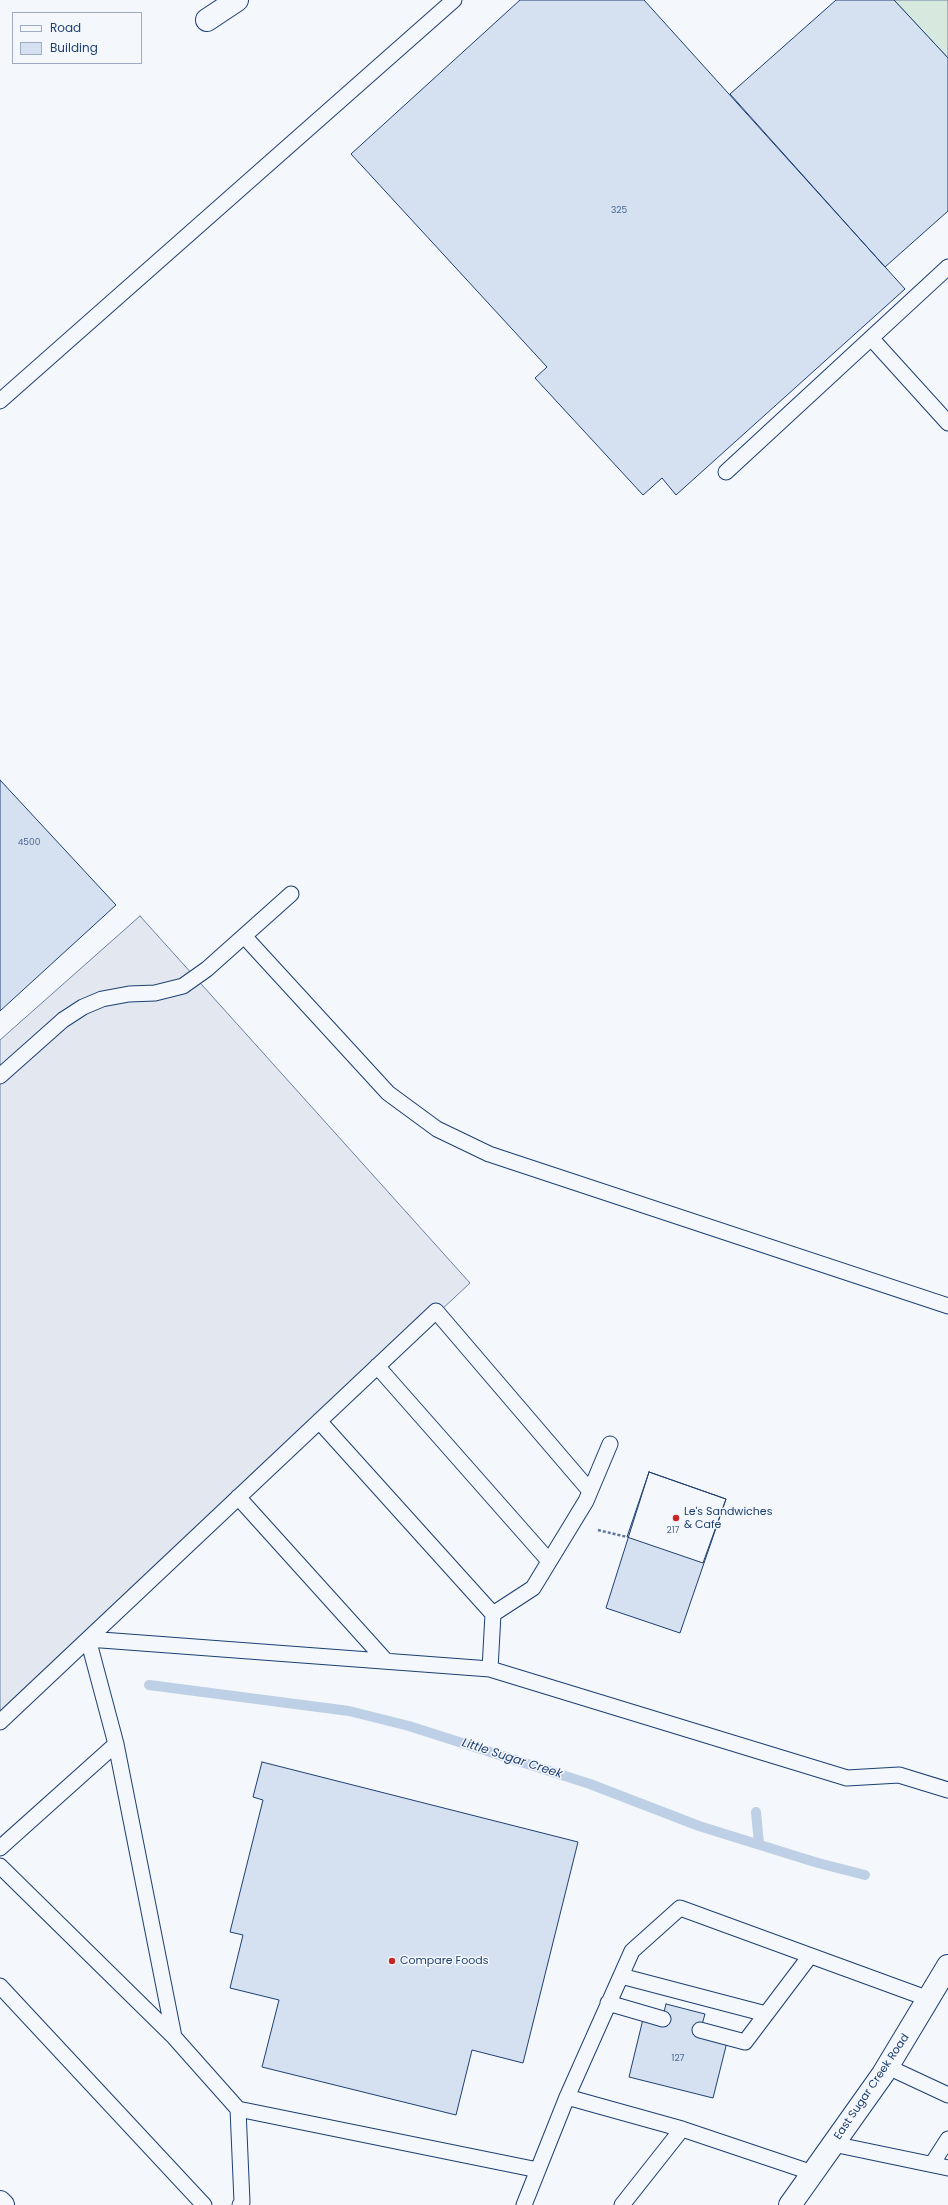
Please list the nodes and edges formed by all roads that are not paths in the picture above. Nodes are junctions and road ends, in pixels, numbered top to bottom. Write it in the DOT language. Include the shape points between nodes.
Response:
graph roads {
  1 [pos="237,0"];
  2 [pos="454,0"];
  3 [pos="206,20"];
  4 [pos="948,267"];
  5 [pos="871,338"];
  6 [pos="0,401"];
  7 [pos="948,423"];
  8 [pos="726,472"];
  9 [pos="291,894"];
  10 [pos="244,936"];
  11 [pos="0,1076"];
  12 [pos="948,1306"];
  13 [pos="377,1366"];
  14 [pos="319,1421"];
  15 [pos="610,1444"];
  16 [pos="590,1491"];
  17 [pos="238,1497"];
  18 [pos="549,1561"];
  19 [pos="493,1614"];
  20 [pos="88,1639"];
  21 [pos="386,1661"];
  22 [pos="490,1669"];
  23 [pos="0,1722"];
  24 [pos="116,1744"];
  25 [pos="948,1790"];
  26 [pos="0,1848"];
  27 [pos="0,1866"];
  28 [pos="810,1956"];
  29 [pos="948,1966"];
  30 [pos="620,1976"];
  31 [pos="0,1986"];
  32 [pos="929,2000"];
  33 [pos="608,2003"];
  34 [pos="766,2014"];
  35 [pos="663,2019"];
  36 [pos="700,2030"];
  37 [pos="174,2037"];
  38 [pos="888,2067"];
  39 [pos="948,2095"];
  40 [pos="567,2097"];
  41 [pos="238,2109"];
  42 [pos="682,2129"];
  43 [pos="948,2139"];
  44 [pos="833,2144"];
  45 [pos="932,2164"];
  46 [pos="948,2168"];
  47 [pos="538,2170"];
  48 [pos="813,2173"];
  49 [pos="0,2202"];
  50 [pos="246,2204"];
  51 [pos="3,2205"];
  52 [pos="204,2205"];
  53 [pos="524,2205"];
  54 [pos="622,2205"];
  55 [pos="790,2205"];
  1 -- 3 [label="main road"];
  2 -- 6 [label="lane"];
  4 -- 5 [label="lane"];
  5 -- 7 [label="lane"];
  5 -- 8 [label="lane"];
  9 -- 10 [label="lane"];
  10 -- 11 [label="lane" via="207,970 183,986 155,993 102,999 84,1007 63,1020"];
  10 -- 12 [label="lane" via="388,1093 437,1129 489,1154"];
  13 -- 14 [label="lane"];
  13 -- 16 [label="lane" via="436,1311"];
  13 -- 18 [label="lane"];
  14 -- 17 [label="lane"];
  14 -- 19 [label="lane"];
  15 -- 16 [label="lane"];
  16 -- 18 [label="lane"];
  17 -- 20 [label="lane"];
  17 -- 21 [label="lane"];
  18 -- 19 [label="lane" via="533,1588"];
  19 -- 22 [label="lane"];
  20 -- 21 [label="lane"];
  20 -- 23 [label="lane"];
  20 -- 24 [label="lane"];
  21 -- 22 [label="lane"];
  22 -- 25 [label="lane" via="847,1778 899,1775"];
  24 -- 26 [label="lane"];
  24 -- 37 [label="lane"];
  27 -- 37 [label="lane"];
  28 -- 30 [label="lane" via="680,1908 632,1951"];
  28 -- 32 [label="lane"];
  28 -- 34 [label="lane"];
  29 -- 32 [label="main road, East Sugar Creek Road"];
  30 -- 33 [label="lane"];
  30 -- 34 [label="lane"];
  31 -- 52 [label="lane"];
  32 -- 38 [label="main road, East Sugar Creek Road"];
  33 -- 35 [label="lane"];
  33 -- 40 [label="lane"];
  34 -- 36 [label="lane" via="745,2042"];
  37 -- 41 [label="lane"];
  38 -- 39 [label="lane"];
  38 -- 44 [label="main road, East Sugar Creek Road"];
  40 -- 42 [label="lane"];
  40 -- 47 [label="lane"];
  41 -- 47 [label="lane"];
  41 -- 50 [label="lane"];
  42 -- 48 [label="lane"];
  42 -- 54 [label="lane"];
  43 -- 45 [label="lane"];
  44 -- 45 [label="lane"];
  44 -- 48 [label="main road, East Sugar Creek Road"];
  45 -- 46 [label="lane"];
  47 -- 53 [label="lane"];
  48 -- 55 [label="main road, East Sugar Creek Road"];
  49 -- 51 [label="main road"];
}
